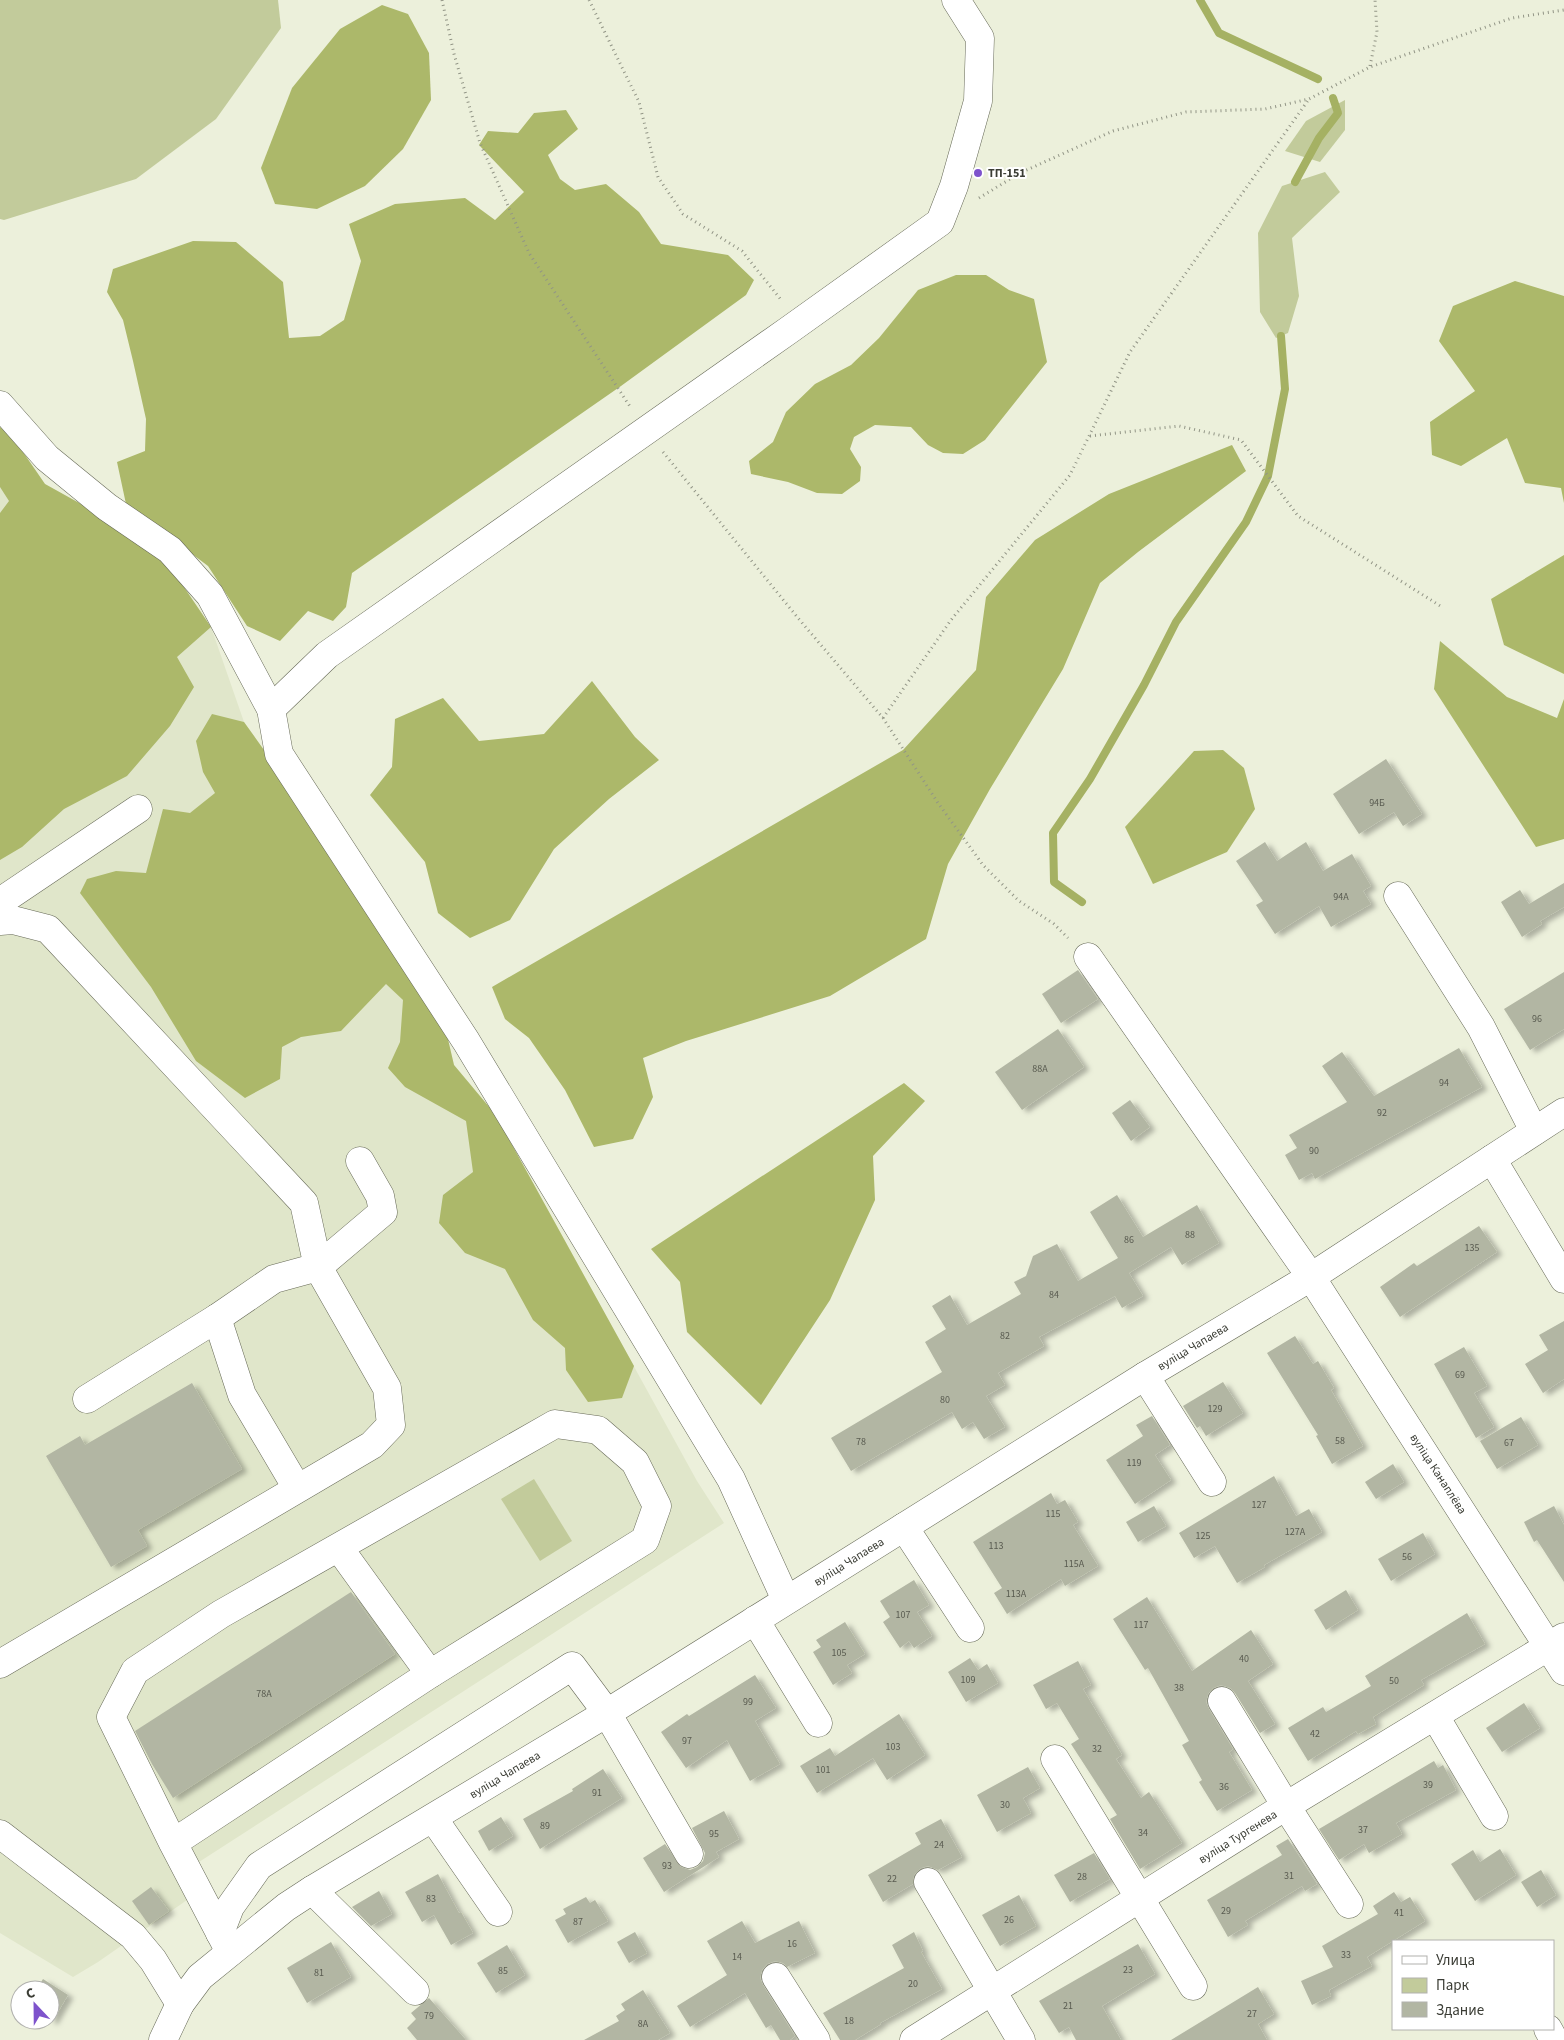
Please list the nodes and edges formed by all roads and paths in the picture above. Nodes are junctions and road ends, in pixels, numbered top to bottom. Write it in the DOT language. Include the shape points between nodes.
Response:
graph roads {
  1 [pos="442,0"];
  2 [pos="589,0"];
  3 [pos="956,0"];
  4 [pos="1375,0"];
  5 [pos="1564,10"];
  6 [pos="1370,66"];
  7 [pos="1310,98"];
  8 [pos="940,222"];
  9 [pos="789,330"];
  10 [pos="0,405"];
  11 [pos="646,431"];
  12 [pos="1090,436"];
  13 [pos="1442,608"];
  14 [pos="272,709"];
  15 [pos="883,718"];
  16 [pos="138,809"];
  17 [pos="1398,896"];
  18 [pos="0,902"];
  19 [pos="0,921"];
  20 [pos="1054,924"];
  21 [pos="1088,957"];
  22 [pos="1564,1112"];
  23 [pos="1534,1131"];
  24 [pos="1492,1159"];
  25 [pos="360,1161"];
  26 [pos="318,1267"];
  27 [pos="1311,1276"];
  28 [pos="1564,1279"];
  29 [pos="217,1318"];
  30 [pos="1145,1376"];
  31 [pos="87,1399"];
  32 [pos="1212,1482"];
  33 [pos="297,1488"];
  34 [pos="904,1527"];
  35 [pos="339,1548"];
  36 [pos="786,1600"];
  37 [pos="756,1620"];
  38 [pos="970,1628"];
  39 [pos="1556,1642"];
  40 [pos="0,1664"];
  41 [pos="1564,1671"];
  42 [pos="430,1674"];
  43 [pos="1222,1701"];
  44 [pos="607,1713"];
  45 [pos="1435,1716"];
  46 [pos="818,1723"];
  47 [pos="1055,1760"];
  48 [pos="1286,1806"];
  49 [pos="1494,1816"];
  50 [pos="433,1818"];
  51 [pos="0,1834"];
  52 [pos="173,1843"];
  53 [pos="689,1854"];
  54 [pos="928,1882"];
  55 [pos="312,1890"];
  56 [pos="1140,1899"];
  57 [pos="1349,1904"];
  58 [pos="498,1912"];
  59 [pos="225,1942"];
  60 [pos="776,1977"];
  61 [pos="1192,1986"];
  62 [pos="415,1991"];
  63 [pos="994,1991"];
  64 [pos="180,2004"];
  65 [pos="163,2040"];
  66 [pos="816,2040"];
  67 [pos="914,2040"];
  68 [pos="1021,2040"];
  1 -- 11 [label="path" via="480,143 528,254"];
  2 -- 9 [label="path" via="639,102 658,177 683,214 742,251 782,298"];
  3 -- 8 [label="street" via="980,38 978,101 954,186"];
  4 -- 6 [label="path" via="1377,32"];
  5 -- 6 [label="path" via="1512,18"];
  6 -- 7 [label="path"];
  7 -- 8 [label="path" via="1265,109 1186,112 1113,130 1020,173"];
  7 -- 12 [label="path" via="1130,352"];
  8 -- 9 [label="street"];
  9 -- 11 [label="street"];
  10 -- 14 [label="street" via="47,458 107,507 170,550 210,595"];
  11 -- 14 [label="street" via="327,655"];
  11 -- 15 [label="path"];
  12 -- 13 [label="path" via="1179,426 1241,440 1298,516"];
  12 -- 15 [label="path" via="1070,475 950,620"];
  14 -- 36 [label="street" via="279,754 466,1041 731,1479"];
  15 -- 20 [label="path" via="983,865 1019,901"];
  16 -- 18 [label="street"];
  17 -- 23 [label="street" via="1481,1027"];
  19 -- 26 [label="street" via="13,920 48,929 304,1203"];
  21 -- 27 [label="street, вуліца Канаплёва"];
  22 -- 23 [label="street, вуліца Чапаева"];
  23 -- 24 [label="street, вуліца Чапаева"];
  24 -- 27 [label="street, вуліца Чапаева"];
  24 -- 28 [label="street"];
  25 -- 26 [label="street" via="380,1196 383,1212"];
  26 -- 29 [label="street" via="274,1279"];
  26 -- 33 [label="street" via="387,1388 391,1424 372,1445"];
  27 -- 30 [label="street, вуліца Чапаева"];
  27 -- 39 [label="street, вуліца Канаплёва"];
  29 -- 31 [label="street"];
  29 -- 33 [label="street" via="242,1395"];
  30 -- 32 [label="street"];
  30 -- 34 [label="street, вуліца Чапаева"];
  33 -- 40 [label="street"];
  34 -- 36 [label="street, вуліца Чапаева"];
  34 -- 38 [label="street"];
  35 -- 42 [label="street"];
  35 -- 42 [label="street" via="555,1424 598,1430 635,1462 657,1506 644,1540"];
  35 -- 52 [label="street" via="221,1614 135,1671 110,1717"];
  36 -- 37 [label="street, вуліца Чапаева"];
  37 -- 44 [label="street, вуліца Чапаева"];
  37 -- 46 [label="street"];
  39 -- 41 [label="street, вуліца Канаплёва"];
  39 -- 45 [label="street, вуліца Тургенева"];
  42 -- 52 [label="street"];
  43 -- 48 [label="street"];
  44 -- 50 [label="street, вуліца Чапаева"];
  44 -- 53 [label="street"];
  44 -- 59 [label="street" via="572,1666 259,1866 230,1907"];
  45 -- 48 [label="street, вуліца Тургенева"];
  45 -- 49 [label="street"];
  47 -- 56 [label="street"];
  48 -- 56 [label="street, вуліца Тургенева"];
  48 -- 57 [label="street"];
  50 -- 55 [label="street, вуліца Чапаева"];
  50 -- 58 [label="street"];
  51 -- 64 [label="street" via="133,1936 154,1960"];
  52 -- 59 [label="street"];
  54 -- 63 [label="street"];
  55 -- 59 [label="street, вуліца Чапаева"];
  55 -- 62 [label="street"];
  56 -- 61 [label="street"];
  56 -- 63 [label="street, вуліца Тургенева"];
  59 -- 64 [label="street, вуліца Чапаева"];
  60 -- 66 [label="street"];
  63 -- 67 [label="street, вуліца Тургенева"];
  63 -- 68 [label="street"];
  64 -- 65 [label="street, вуліца Чапаева"];
}
